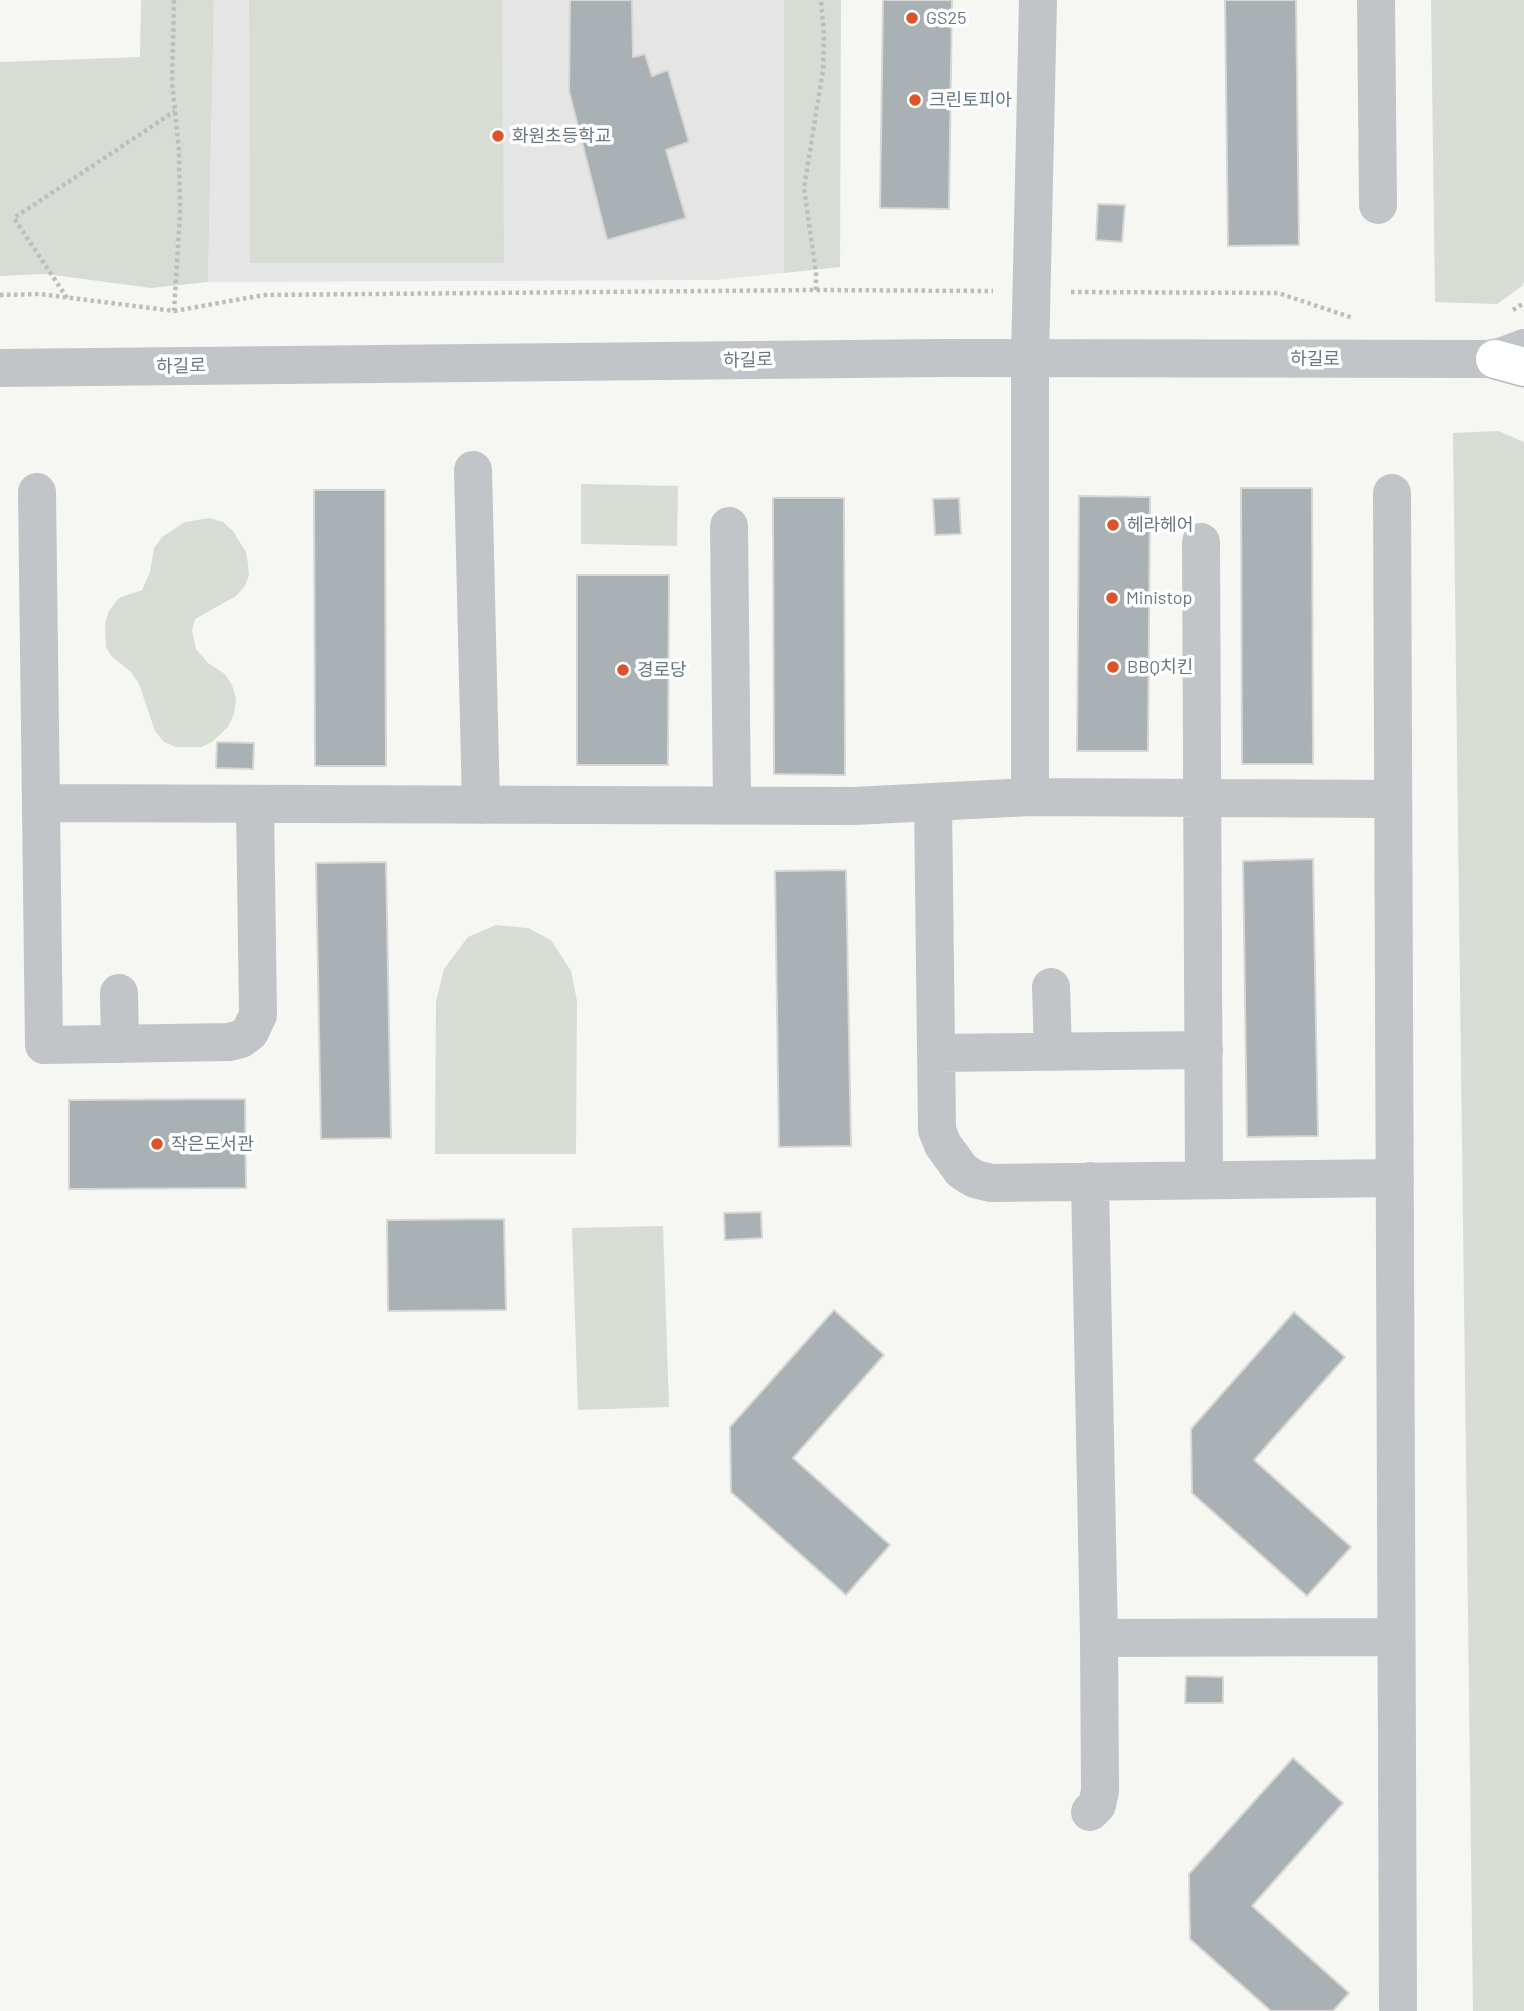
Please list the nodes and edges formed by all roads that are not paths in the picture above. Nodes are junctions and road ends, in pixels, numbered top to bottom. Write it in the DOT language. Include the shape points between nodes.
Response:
graph roads {
  1 [pos="1038,0"];
  2 [pos="1376,0"];
  3 [pos="1378,205"];
  4 [pos="1514,358"];
  5 [pos="1030,359"];
  6 [pos="0,368"];
  7 [pos="473,470"];
  8 [pos="37,492"];
  9 [pos="1392,493"];
  10 [pos="729,526"];
  11 [pos="1201,542"];
  12 [pos="1030,797"];
  13 [pos="1202,798"];
  14 [pos="1393,799"];
  15 [pos="933,802"];
  16 [pos="41,803"];
  17 [pos="255,804"];
  18 [pos="481,805"];
  19 [pos="732,806"];
  20 [pos="1051,987"];
  21 [pos="119,993"];
  22 [pos="120,1044"];
  23 [pos="1204,1050"];
  24 [pos="1052,1052"];
  25 [pos="936,1053"];
  26 [pos="1395,1178"];
  27 [pos="1205,1180"];
  28 [pos="1090,1181"];
  29 [pos="1396,1637"];
  30 [pos="1099,1638"];
  31 [pos="1090,1812"];
  32 [pos="1398,2008"];
  1 -- 5 [label="street"];
  2 -- 3 [label="street"];
  4 -- 5 [label="street, 하길로"];
  5 -- 6 [label="street, 하길로"];
  5 -- 12 [label="street"];
  7 -- 18 [label="street"];
  8 -- 16 [label="street"];
  9 -- 14 [label="street"];
  10 -- 19 [label="street"];
  11 -- 13 [label="street"];
  12 -- 13 [label="street"];
  12 -- 15 [label="street"];
  13 -- 14 [label="street"];
  13 -- 23 [label="street"];
  14 -- 26 [label="street"];
  15 -- 19 [label="street"];
  15 -- 25 [label="street"];
  16 -- 17 [label="street"];
  16 -- 22 [label="street" via="44,1045"];
  17 -- 18 [label="street"];
  17 -- 22 [label="street" via="258,1015 253,1027 241,1039 229,1042"];
  18 -- 19 [label="street"];
  20 -- 24 [label="street"];
  21 -- 22 [label="street"];
  23 -- 24 [label="street"];
  23 -- 27 [label="street"];
  24 -- 25 [label="street"];
  25 -- 28 [label="street" via="937,1130 961,1171 992,1183"];
  26 -- 27 [label="street"];
  26 -- 29 [label="street"];
  27 -- 28 [label="street"];
  28 -- 30 [label="street"];
  29 -- 30 [label="street"];
  29 -- 32 [label="street"];
  30 -- 31 [label="street" via="1100,1791"];
}
